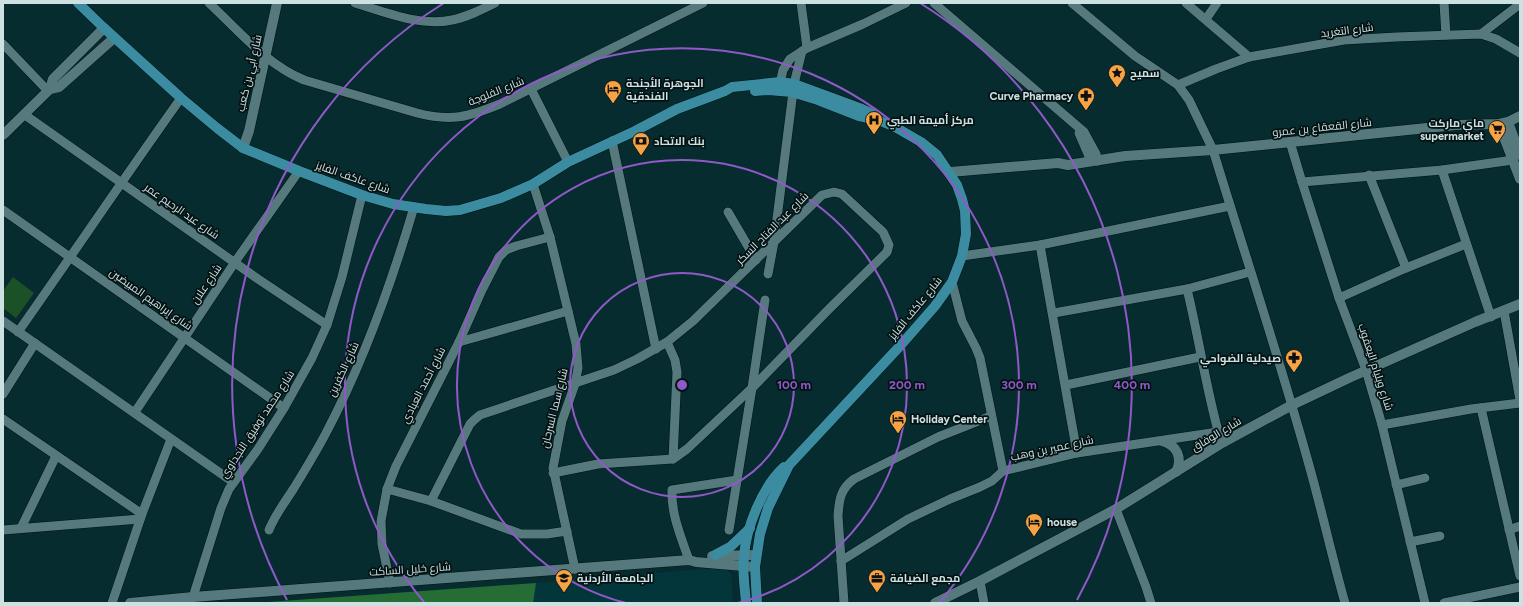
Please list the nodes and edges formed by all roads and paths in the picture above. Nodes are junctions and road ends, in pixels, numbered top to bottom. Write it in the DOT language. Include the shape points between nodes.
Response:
graph roads {
  1 [pos="78,3"];
  2 [pos="209,3"];
  3 [pos="277,3"];
  4 [pos="355,3"];
  5 [pos="495,3"];
  6 [pos="703,3"];
  7 [pos="801,3"];
  8 [pos="906,3"];
  9 [pos="934,3"];
  10 [pos="1072,3"];
  11 [pos="1186,3"];
  12 [pos="1217,3"];
  13 [pos="1444,3"];
  14 [pos="1520,4"];
  15 [pos="691,6"];
  16 [pos="1206,19"];
  17 [pos="104,28"];
  18 [pos="1482,34"];
  19 [pos="1446,35"];
  20 [pos="114,38"];
  21 [pos="3,44"];
  22 [pos="805,50"];
  23 [pos="1520,52"];
  24 [pos="265,56"];
  25 [pos="1249,57"];
  26 [pos="1178,85"];
  27 [pos="779,86"];
  28 [pos="793,88"];
  29 [pos="532,89"];
  30 [pos="49,90"];
  31 [pos="181,98"];
  32 [pos="24,115"];
  33 [pos="1520,116"];
  34 [pos="1503,123"];
  35 [pos="3,135"];
  36 [pos="612,141"];
  37 [pos="1290,142"];
  38 [pos="242,148"];
  39 [pos="1213,150"];
  40 [pos="1094,158"];
  41 [pos="1517,158"];
  42 [pos="568,162"];
  43 [pos="1442,170"];
  44 [pos="299,171"];
  45 [pos="950,172"];
  46 [pos="1369,175"];
  47 [pos="1520,179"];
  48 [pos="121,182"];
  49 [pos="1302,182"];
  50 [pos="533,184"];
  51 [pos="362,195"];
  52 [pos="1230,206"];
  53 [pos="414,207"];
  54 [pos="3,210"];
  55 [pos="728,212"];
  56 [pos="550,238"];
  57 [pos="774,242"];
  58 [pos="1466,244"];
  59 [pos="1040,245"];
  60 [pos="962,256"];
  61 [pos="70,258"];
  62 [pos="756,260"];
  63 [pos="235,262"];
  64 [pos="1406,268"];
  65 [pos="1250,272"];
  66 [pos="768,274"];
  67 [pos="952,282"];
  68 [pos="1187,289"];
  69 [pos="1339,298"];
  70 [pos="765,300"];
  71 [pos="1520,304"];
  72 [pos="568,311"];
  73 [pos="1504,311"];
  74 [pos="1054,313"];
  75 [pos="1491,317"];
  76 [pos="3,321"];
  77 [pos="327,324"];
  78 [pos="18,332"];
  79 [pos="185,337"];
  80 [pos="459,342"];
  81 [pos="667,342"];
  82 [pos="35,343"];
  83 [pos="656,349"];
  84 [pos="1200,357"];
  85 [pos="1366,370"];
  86 [pos="575,384"];
  87 [pos="1066,385"];
  88 [pos="752,388"];
  89 [pos="3,394"];
  90 [pos="1520,402"];
  91 [pos="1292,405"];
  92 [pos="284,408"];
  93 [pos="1481,408"];
  94 [pos="136,412"];
  95 [pos="991,416"];
  96 [pos="3,419"];
  97 [pos="1382,425"];
  98 [pos="1218,432"];
  99 [pos="171,438"];
  100 [pos="1162,441"];
  101 [pos="1222,443"];
  102 [pos="1077,453"];
  103 [pos="56,456"];
  104 [pos="673,459"];
  105 [pos="790,465"];
  106 [pos="1003,471"];
  107 [pos="1176,472"];
  108 [pos="553,473"];
  109 [pos="1425,478"];
  110 [pos="737,480"];
  111 [pos="233,482"];
  112 [pos="1396,485"];
  113 [pos="387,489"];
  114 [pos="431,501"];
  115 [pos="1116,509"];
  116 [pos="141,517"];
  117 [pos="1520,526"];
  118 [pos="21,528"];
  119 [pos="750,528"];
  120 [pos="3,530"];
  121 [pos="269,530"];
  122 [pos="729,530"];
  123 [pos="1509,530"];
  124 [pos="568,531"];
  125 [pos="1440,536"];
  126 [pos="1410,542"];
  127 [pos="715,555"];
  128 [pos="756,555"];
  129 [pos="690,560"];
  130 [pos="744,561"];
  131 [pos="841,561"];
  132 [pos="755,567"];
  133 [pos="575,569"];
  134 [pos="1520,576"];
  135 [pos="980,581"];
  136 [pos="390,583"];
  137 [pos="1520,587"];
  138 [pos="193,597"];
  139 [pos="1482,599"];
  140 [pos="112,603"];
  141 [pos="130,603"];
  142 [pos="746,603"];
  143 [pos="757,603"];
  144 [pos="844,603"];
  145 [pos="935,603"];
  146 [pos="984,603"];
  147 [pos="1151,603"];
  148 [pos="1345,603"];
  149 [pos="1425,603"];
  150 [pos="1444,603"];
  1 -- 17 [label="main road, شارع عاكف الفايز"];
  2 -- 24 [label="street, شارع الفلوجة"];
  3 -- 24 [label="street, شارع أبي بن كعب"];
  4 -- 5 [label="street" via="409,18 437,21 470,15"];
  6 -- 15 [label="street, شارع الفلوجة"];
  7 -- 22 [label="street"];
  8 -- 22 [label="street"];
  9 -- 40 [label="street" via="1084,132"];
  10 -- 26 [label="street" via="1135,56"];
  11 -- 16 [label="street"];
  12 -- 16 [label="street"];
  13 -- 19 [label="street"];
  14 -- 18 [label="street"];
  15 -- 29 [label="street, شارع الفلوجة"];
  16 -- 25 [label="street"];
  17 -- 20 [label="main road, شارع عاكف الفايز"];
  17 -- 30 [label="street" via="53,79"];
  18 -- 19 [label="street, شارع التغريد"];
  18 -- 23 [label="street, شارع التغريد"];
  19 -- 25 [label="street, شارع التغريد" via="1344,40"];
  20 -- 30 [label="street" via="59,87"];
  20 -- 31 [label="main road, شارع عاكف الفايز"];
  21 -- 30 [label="street"];
  22 -- 27 [label="street" via="787,62"];
  22 -- 28 [label="street"];
  24 -- 29 [label="street, شارع الفلوجة" via="304,80 435,118 476,114"];
  24 -- 38 [label="street, شارع أبي بن كعب" via="249,130"];
  25 -- 26 [label="street, شارع التغريد"];
  26 -- 39 [label="street" via="1189,100"];
  27 -- 28 [label="main road, شارع عاكف الفايز"];
  27 -- 36 [label="main road, شارع عاكف الفايز" via="732,87 725,92 677,109"];
  28 -- 45 [label="main road, شارع عاكف الفايز" via="871,113 878,120 921,142 937,155"];
  28 -- 57 [label="street"];
  29 -- 42 [label="street"];
  30 -- 32 [label="street"];
  31 -- 38 [label="main road, شارع عاكف الفايز"];
  31 -- 48 [label="street"];
  32 -- 35 [label="street"];
  32 -- 48 [label="street, شارع عبد الرحيم عمر"];
  33 -- 34 [label="street, شارع القعقاع بن عمرو"];
  34 -- 37 [label="street, شارع القعقاع بن عمرو" via="1456,125"];
  34 -- 41 [label="street"];
  36 -- 42 [label="main road, شارع عاكف الفايز"];
  36 -- 83 [label="street"];
  37 -- 39 [label="street, شارع القعقاع بن عمرو"];
  37 -- 49 [label="street, شارع ويليام اليعقوب"];
  38 -- 44 [label="main road, شارع عاكف الفايز"];
  39 -- 40 [label="street, شارع القعقاع بن عمرو"];
  39 -- 52 [label="street"];
  40 -- 45 [label="street, شارع القعقاع بن عمرو"];
  41 -- 43 [label="street"];
  41 -- 47 [label="street"];
  42 -- 50 [label="main road, شارع عاكف الفايز"];
  43 -- 46 [label="street"];
  43 -- 58 [label="street"];
  44 -- 51 [label="main road, شارع عاكف الفايز"];
  44 -- 63 [label="street, شارع علان"];
  45 -- 60 [label="main road, شارع عاكف الفايز" via="962,198 964,211 966,234"];
  46 -- 49 [label="street"];
  46 -- 64 [label="street"];
  48 -- 61 [label="street"];
  48 -- 63 [label="street, شارع عبد الرحيم عمر"];
  49 -- 69 [label="street, شارع ويليام اليعقوب"];
  50 -- 53 [label="main road, شارع عاكف الفايز" via="501,198 460,210"];
  50 -- 56 [label="street, شارع سما السرحان"];
  51 -- 53 [label="main road, شارع عاكف الفايز"];
  51 -- 77 [label="street, شارع محمد توفيق النجداوي"];
  52 -- 59 [label="street"];
  52 -- 65 [label="street"];
  53 -- 121 [label="street, شارع الكفرين" via="398,263 365,350 326,433"];
  54 -- 61 [label="street, شارع إبراهيم المبيضين"];
  55 -- 62 [label="street"];
  56 -- 72 [label="street, شارع سما السرحان"];
  56 -- 80 [label="street, شارع أحمد العبادي" via="516,246 506,250 499,257"];
  57 -- 62 [label="street, شارع عبد الفتاح السكر"];
  57 -- 66 [label="street"];
  57 -- 88 [label="street, شارع عبد الفتاح السكر" via="822,195 838,192 883,232 889,248"];
  58 -- 64 [label="street"];
  58 -- 75 [label="street"];
  59 -- 60 [label="street"];
  59 -- 74 [label="street"];
  60 -- 67 [label="main road, شارع عاكف الفايز"];
  61 -- 78 [label="street"];
  61 -- 79 [label="street, شارع إبراهيم المبيضين"];
  62 -- 81 [label="street, شارع عبد الفتاح السكر" via="693,321"];
  63 -- 77 [label="street, شارع عبد الرحيم عمر"];
  63 -- 79 [label="street, شارع علان"];
  64 -- 69 [label="street"];
  65 -- 68 [label="street"];
  65 -- 91 [label="street"];
  67 -- 95 [label="street" via="962,321 980,358"];
  67 -- 105 [label="main road, شارع عاكف الفايز" via="915,329"];
  68 -- 74 [label="street"];
  68 -- 84 [label="street"];
  69 -- 85 [label="street, شارع ويليام اليعقوب"];
  70 -- 88 [label="street"];
  71 -- 73 [label="street, شارع الوفاق"];
  72 -- 80 [label="street"];
  72 -- 86 [label="street, شارع سما السرحان" via="578,368"];
  73 -- 75 [label="street, شارع الوفاق"];
  73 -- 90 [label="street"];
  74 -- 87 [label="street"];
  75 -- 85 [label="street, شارع الوفاق"];
  76 -- 78 [label="street"];
  77 -- 92 [label="street, شارع محمد توفيق النجداوي" via="312,358"];
  78 -- 82 [label="street"];
  79 -- 92 [label="street, شارع إبراهيم المبيضين"];
  79 -- 94 [label="street, شارع علان"];
  80 -- 113 [label="street, شارع أحمد العبادي" via="396,466"];
  81 -- 83 [label="street, شارع عبد الفتاح السكر"];
  81 -- 104 [label="street" via="677,372"];
  82 -- 89 [label="street"];
  82 -- 94 [label="street"];
  83 -- 86 [label="street, شارع عبد الفتاح السكر" via="614,370"];
  84 -- 87 [label="street"];
  84 -- 98 [label="street"];
  85 -- 91 [label="street, شارع الوفاق"];
  85 -- 97 [label="street, شارع ويليام اليعقوب"];
  86 -- 108 [label="street, شارع سما السرحان" via="562,422"];
  86 -- 114 [label="street, شارع عبد الفتاح السكر" via="474,420 462,438"];
  87 -- 102 [label="street"];
  88 -- 104 [label="street, شارع عبد الفتاح السكر" via="696,442"];
  88 -- 110 [label="street"];
  90 -- 93 [label="street"];
  91 -- 101 [label="street, شارع الوفاق"];
  91 -- 148 [label="street"];
  92 -- 111 [label="street, شارع محمد توفيق النجداوي"];
  93 -- 97 [label="street"];
  93 -- 123 [label="street"];
  94 -- 99 [label="street"];
  95 -- 106 [label="street"];
  95 -- 131 [label="street" via="938,437 848,484 839,503 838,537"];
  96 -- 103 [label="street"];
  97 -- 112 [label="street, شارع ويليام اليعقوب"];
  98 -- 100 [label="street, شارع عمير بن وهب"];
  98 -- 101 [label="street"];
  99 -- 111 [label="street"];
  99 -- 116 [label="street"];
  100 -- 102 [label="street, شارع عمير بن وهب"];
  100 -- 107 [label="street" via="1176,450 1179,461"];
  101 -- 107 [label="street, شارع الوفاق"];
  102 -- 106 [label="street, شارع عمير بن وهب"];
  103 -- 116 [label="street"];
  103 -- 118 [label="street"];
  104 -- 108 [label="street" via="598,464"];
  105 -- 119 [label="main road, شارع عاكف الفايز" via="781,470 766,490"];
  105 -- 128 [label="main road, شارع عاكف الفايز" via="762,522"];
  106 -- 131 [label="street, شارع عمير بن وهب" via="992,481 908,519"];
  107 -- 115 [label="street, شارع الوفاق"];
  108 -- 124 [label="street, شارع سما السرحان"];
  109 -- 112 [label="street"];
  110 -- 122 [label="street"];
  110 -- 129 [label="street" via="672,490 674,516"];
  111 -- 138 [label="street, شارع محمد توفيق النجداوي" via="221,508"];
  112 -- 126 [label="street, شارع ويليام اليعقوب"];
  113 -- 114 [label="street"];
  113 -- 136 [label="street, شارع أحمد العبادي" via="381,533"];
  114 -- 124 [label="street" via="521,534"];
  115 -- 135 [label="street, شارع الوفاق"];
  115 -- 147 [label="street"];
  116 -- 118 [label="street"];
  116 -- 140 [label="street"];
  117 -- 123 [label="street"];
  118 -- 120 [label="street"];
  119 -- 127 [label="main road" via="730,547"];
  119 -- 130 [label="main road, شارع عاكف الفايز"];
  123 -- 134 [label="street"];
  124 -- 133 [label="street, شارع سما السرحان"];
  125 -- 126 [label="street"];
  126 -- 149 [label="street, شارع ويليام اليعقوب"];
  127 -- 129 [label="street, شارع خليل الساكت"];
  127 -- 130 [label="street, شارع خليل الساكت"];
  128 -- 130 [label="street, شارع خليل الساكت"];
  128 -- 132 [label="main road, شارع عاكف الفايز"];
  129 -- 130 [label="street, شارع خليل الساكت"];
  129 -- 133 [label="street, شارع خليل الساكت"];
  130 -- 132 [label="street, شارع خليل الساكت"];
  130 -- 142 [label="main road, شارع عاكف الفايز"];
  131 -- 144 [label="street"];
  132 -- 143 [label="main road, شارع عاكف الفايز"];
  133 -- 136 [label="street, شارع خليل الساكت"];
  135 -- 145 [label="street, شارع الوفاق"];
  135 -- 146 [label="street"];
  136 -- 138 [label="street, شارع خليل الساكت"];
  137 -- 139 [label="street"];
  138 -- 141 [label="street, شارع خليل الساكت"];
  139 -- 150 [label="street"];
}
